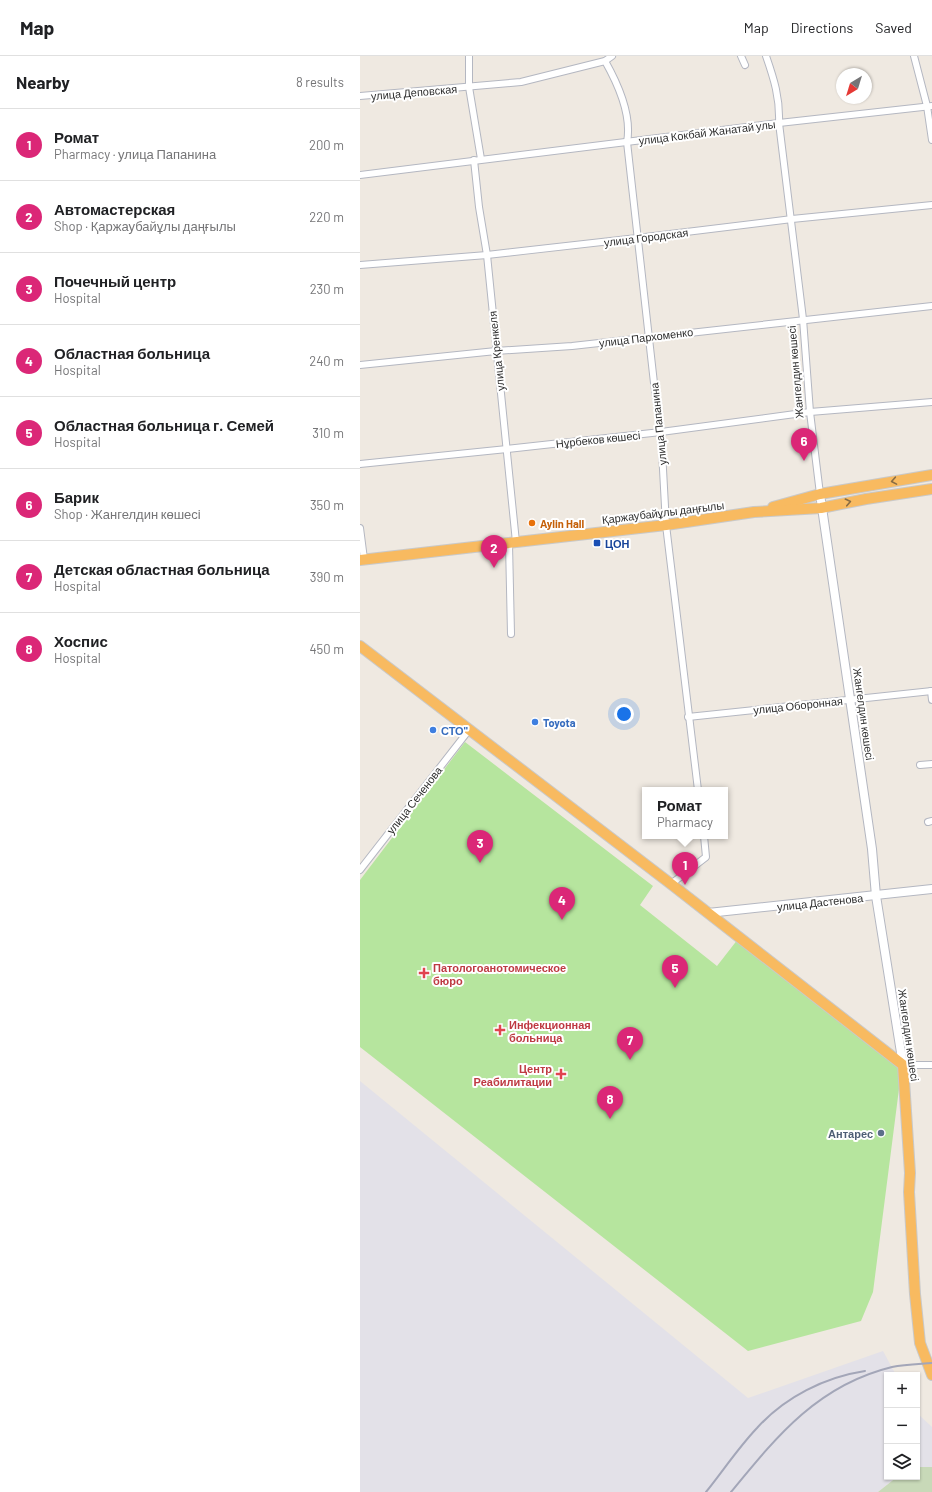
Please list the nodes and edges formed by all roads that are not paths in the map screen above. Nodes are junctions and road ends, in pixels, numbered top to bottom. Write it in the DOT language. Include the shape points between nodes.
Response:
graph roads {
  1 [pos="470,56"];
  2 [pos="612,56"];
  3 [pos="741,56"];
  4 [pos="766,56"];
  5 [pos="914,56"];
  6 [pos="605,62"];
  7 [pos="745,65"];
  8 [pos="469,87"];
  9 [pos="360,96"];
  10 [pos="929,106"];
  11 [pos="779,123"];
  12 [pos="932,140"];
  13 [pos="627,142"];
  14 [pos="481,159"];
  15 [pos="474,160"];
  16 [pos="360,175"];
  17 [pos="932,205"];
  18 [pos="792,219"];
  19 [pos="637,238"];
  20 [pos="487,255"];
  21 [pos="360,265"];
  22 [pos="932,306"];
  23 [pos="803,320"];
  24 [pos="649,336"];
  25 [pos="496,351"];
  26 [pos="360,365"];
  27 [pos="932,402"];
  28 [pos="810,412"];
  29 [pos="661,432"];
  30 [pos="507,449"];
  31 [pos="360,464"];
  32 [pos="932,475"];
  33 [pos="932,488"];
  34 [pos="820,494"];
  35 [pos="821,508"];
  36 [pos="754,512"];
  37 [pos="666,525"];
  38 [pos="360,528"];
  39 [pos="512,543"];
  40 [pos="362,559"];
  41 [pos="511,634"];
  42 [pos="360,646"];
  43 [pos="931,691"];
  44 [pos="850,700"];
  45 [pos="932,700"];
  46 [pos="688,717"];
  47 [pos="469,730"];
  48 [pos="932,764"];
  49 [pos="920,765"];
  50 [pos="698,787"];
  51 [pos="704,839"];
  52 [pos="360,870"];
  53 [pos="671,884"];
  54 [pos="932,889"];
  55 [pos="876,896"];
  56 [pos="708,913"];
  57 [pos="903,1065"];
  58 [pos="932,1065"];
  59 [pos="932,1375"];
  1 -- 8 [label="street, улица Деповская"];
  2 -- 6 [label="street, улица Деповская"];
  3 -- 7 [label="street"];
  4 -- 11 [label="street, Жангелдин көшесі" via="778,94"];
  5 -- 10 [label="street"];
  6 -- 8 [label="street, улица Деповская" via="521,82"];
  6 -- 13 [label="street, улица Папанина" via="616,80 622,99 629,131"];
  8 -- 9 [label="street, улица Деповская"];
  8 -- 14 [label="street, улица Деповская"];
  10 -- 11 [label="street, улица Кокбай Жанатай улы"];
  10 -- 12 [label="street"];
  11 -- 13 [label="street, улица Кокбай Жанатай улы"];
  11 -- 18 [label="street, Жангелдин көшесі"];
  13 -- 14 [label="street, улица Кокбай Жанатай улы"];
  13 -- 19 [label="street, улица Папанина"];
  14 -- 15 [label="street, улица Кокбай Жанатай улы"];
  15 -- 16 [label="street, улица Кокбай Жанатай улы"];
  15 -- 20 [label="street, улица Кренкеля"];
  17 -- 18 [label="street, улица Городская"];
  18 -- 19 [label="street, улица Городская"];
  18 -- 23 [label="street, Жангелдин көшесі"];
  19 -- 20 [label="street, улица Городская"];
  19 -- 24 [label="street, улица Папанина"];
  20 -- 21 [label="street, улица Городская"];
  20 -- 25 [label="street, улица Кренкеля"];
  22 -- 23 [label="street, улица Пархоменко"];
  23 -- 24 [label="street, улица Пархоменко"];
  23 -- 28 [label="street, Жангелдин көшесі"];
  24 -- 25 [label="street, улица Пархоменко" via="572,346"];
  24 -- 29 [label="street, улица Папанина"];
  25 -- 26 [label="street, улица Пархоменко"];
  25 -- 30 [label="street, улица Кренкеля"];
  27 -- 28 [label="street, Нұрбеков көшесі"];
  28 -- 29 [label="street, Нұрбеков көшесі"];
  28 -- 34 [label="street, Жангелдин көшесі"];
  29 -- 30 [label="street, Нұрбеков көшесі"];
  29 -- 37 [label="street, улица Папанина"];
  30 -- 31 [label="street, Нұрбеков көшесі"];
  30 -- 39 [label="street, улица Кренкеля"];
  32 -- 34 [label="highway, Қаржаубайұлы даңғылы, one-way"];
  35 -- 33 [label="highway, Қаржаубайұлы даңғылы, one-way"];
  34 -- 35 [label="street, Жангелдин көшесі"];
  34 -- 36 [label="highway, Қаржаубайұлы даңғылы"];
  35 -- 36 [label="highway, Қаржаубайұлы даңғылы"];
  35 -- 44 [label="street, Жангелдин көшесі"];
  36 -- 37 [label="highway, Қаржаубайұлы даңғылы"];
  37 -- 39 [label="highway, Қаржаубайұлы даңғылы"];
  37 -- 46 [label="street, улица Папанина"];
  38 -- 40 [label="street"];
  39 -- 40 [label="highway, Қаржаубайұлы даңғылы"];
  39 -- 41 [label="street, улица Кренкеля"];
  42 -- 47 [label="highway"];
  43 -- 44 [label="street, улица Оборонная"];
  43 -- 45 [label="street, улица Оборонная"];
  44 -- 46 [label="street, улица Оборонная"];
  44 -- 55 [label="street, Жангелдин көшесі" via="872,849"];
  46 -- 50 [label="street, улица Папанина"];
  47 -- 52 [label="street, улица Сеченова"];
  47 -- 53 [label="highway"];
  48 -- 49 [label="street"];
  51 -- 53 [label="street" via="706,857"];
  53 -- 56 [label="highway"];
  54 -- 55 [label="street, улица Дастенова"];
  55 -- 56 [label="street, улица Дастенова"];
  55 -- 57 [label="street, Жангелдин көшесі"];
  56 -- 57 [label="highway"];
  57 -- 58 [label="street"];
  57 -- 59 [label="highway, Жангелдин көшесі" via="915,1294 920,1343"];
}
